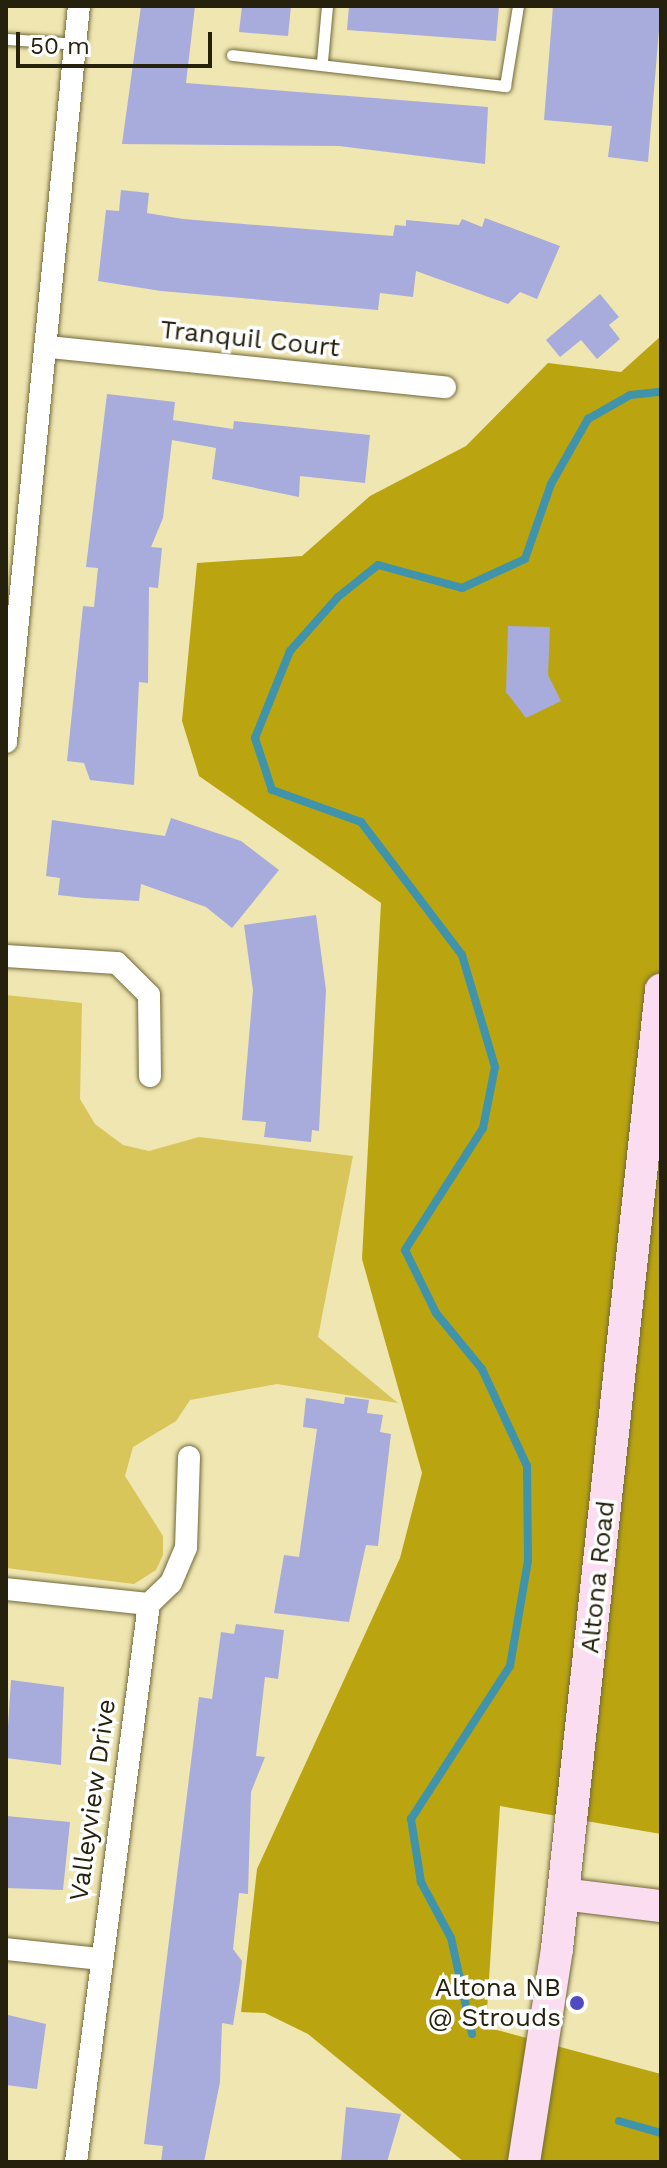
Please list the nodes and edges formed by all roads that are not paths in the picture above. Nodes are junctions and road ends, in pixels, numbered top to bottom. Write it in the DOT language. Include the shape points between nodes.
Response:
graph roads {
  1 [pos="79,6"];
  2 [pos="327,6"];
  3 [pos="518,6"];
  4 [pos="6,39"];
  5 [pos="75,44"];
  6 [pos="232,55"];
  7 [pos="322,61"];
  8 [pos="49,347"];
  9 [pos="445,387"];
  10 [pos="6,742"];
  11 [pos="6,956"];
  12 [pos="661,990"];
  13 [pos="150,1076"];
  14 [pos="189,1457"];
  15 [pos="6,1589"];
  16 [pos="149,1604"];
  17 [pos="563,1894"];
  18 [pos="661,1906"];
  19 [pos="6,1949"];
  20 [pos="99,1959"];
  21 [pos="76,2162"];
  22 [pos="524,2162"];
  1 -- 5 [label="street"];
  2 -- 7 [label="lane"];
  3 -- 7 [label="lane" via="505,86"];
  4 -- 5 [label="lane"];
  5 -- 8 [label="street"];
  6 -- 7 [label="lane"];
  8 -- 9 [label="street, Tranquil Court"];
  8 -- 10 [label="street"];
  11 -- 13 [label="street" via="117,963 149,995"];
  12 -- 17 [label="main road, Altona Road"];
  14 -- 16 [label="street" via="186,1548 171,1583"];
  15 -- 16 [label="street"];
  16 -- 20 [label="street, Valleyview Drive"];
  17 -- 18 [label="main road"];
  17 -- 22 [label="main road, Altona Road"];
  19 -- 20 [label="street"];
  20 -- 21 [label="street, Valleyview Drive"];
}
